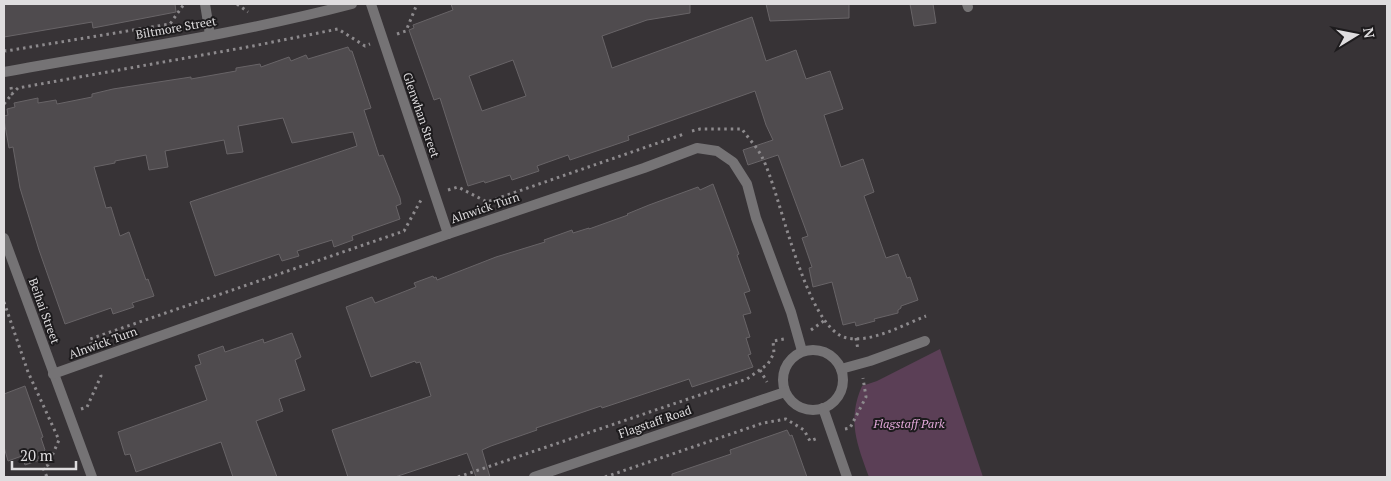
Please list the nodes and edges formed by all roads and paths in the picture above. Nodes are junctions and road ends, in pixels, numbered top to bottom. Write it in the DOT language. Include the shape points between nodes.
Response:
graph roads {
  1 [pos="184,4"];
  2 [pos="205,4"];
  3 [pos="352,4"];
  4 [pos="371,4"];
  5 [pos="418,4"];
  6 [pos="210,35"];
  7 [pos="383,40"];
  8 [pos="4,50"];
  9 [pos="6,71"];
  10 [pos="12,94"];
  11 [pos="4,104"];
  12 [pos="435,195"];
  13 [pos="448,234"];
  14 [pos="4,238"];
  15 [pos="4,302"];
  16 [pos="926,316"];
  17 [pos="825,320"];
  18 [pos="798,336"];
  19 [pos="856,338"];
  20 [pos="925,341"];
  21 [pos="802,352"];
  22 [pos="96,359"];
  23 [pos="860,364"];
  24 [pos="841,369"];
  25 [pos="53,374"];
  26 [pos="785,392"];
  27 [pos="823,408"];
  28 [pos="68,414"];
  29 [pos="50,421"];
  30 [pos="831,434"];
  31 [pos="46,477"];
  32 [pos="91,477"];
  33 [pos="458,477"];
  34 [pos="534,477"];
  35 [pos="605,477"];
  36 [pos="847,477"];
  1 -- 8 [label="path" via="170,24"];
  2 -- 6 [label="street"];
  3 -- 6 [label="street, Biltmore Street"];
  4 -- 7 [label="street, Glenwhan Street"];
  5 -- 7 [label="path" via="406,31"];
  6 -- 9 [label="street, Biltmore Street"];
  7 -- 10 [label="path" via="365,46 338,29 18,88"];
  7 -- 12 [label="street, Glenwhan Street"];
  9 -- 10 [label="path"];
  10 -- 11 [label="path"];
  12 -- 13 [label="street, Glenwhan Street"];
  12 -- 17 [label="path" via="458,187 487,202 700,129 742,129 762,156 807,289"];
  12 -- 22 [label="path" via="419,201 404,231 90,339"];
  13 -- 18 [label="street, Alnwick Turn" via="696,148 718,151 733,162 746,184"];
  13 -- 22 [label="street, Alnwick Turn"];
  14 -- 25 [label="street, Beihai Street"];
  15 -- 29 [label="path" via="28,372"];
  16 -- 19 [label="path" via="867,339"];
  17 -- 18 [label="path"];
  17 -- 19 [label="path" via="829,327 845,338"];
  18 -- 21 [label="street, Alnwick Turn"];
  18 -- 33 [label="path" via="773,341 774,353 768,364 747,379"];
  19 -- 23 [label="path"];
  20 -- 23 [label="street"];
  21 -- 24 [label="street" via="811,350 829,354"];
  21 -- 26 [label="street" via="794,356 783,372"];
  22 -- 25 [label="street, Alnwick Turn"];
  22 -- 28 [label="path" via="101,376 87,407"];
  23 -- 24 [label="street"];
  23 -- 30 [label="path" via="866,397 850,428"];
  24 -- 27 [label="street" via="842,388 838,397"];
  25 -- 28 [label="street, Beihai Street"];
  26 -- 27 [label="street" via="790,400 805,409"];
  26 -- 34 [label="street, Flagstaff Road"];
  27 -- 30 [label="street"];
  28 -- 29 [label="path"];
  28 -- 32 [label="street, Beihai Street"];
  29 -- 31 [label="path" via="59,440 48,465 42,468"];
  30 -- 35 [label="path" via="810,441 804,430 786,419 763,423"];
  30 -- 36 [label="street"];
}
